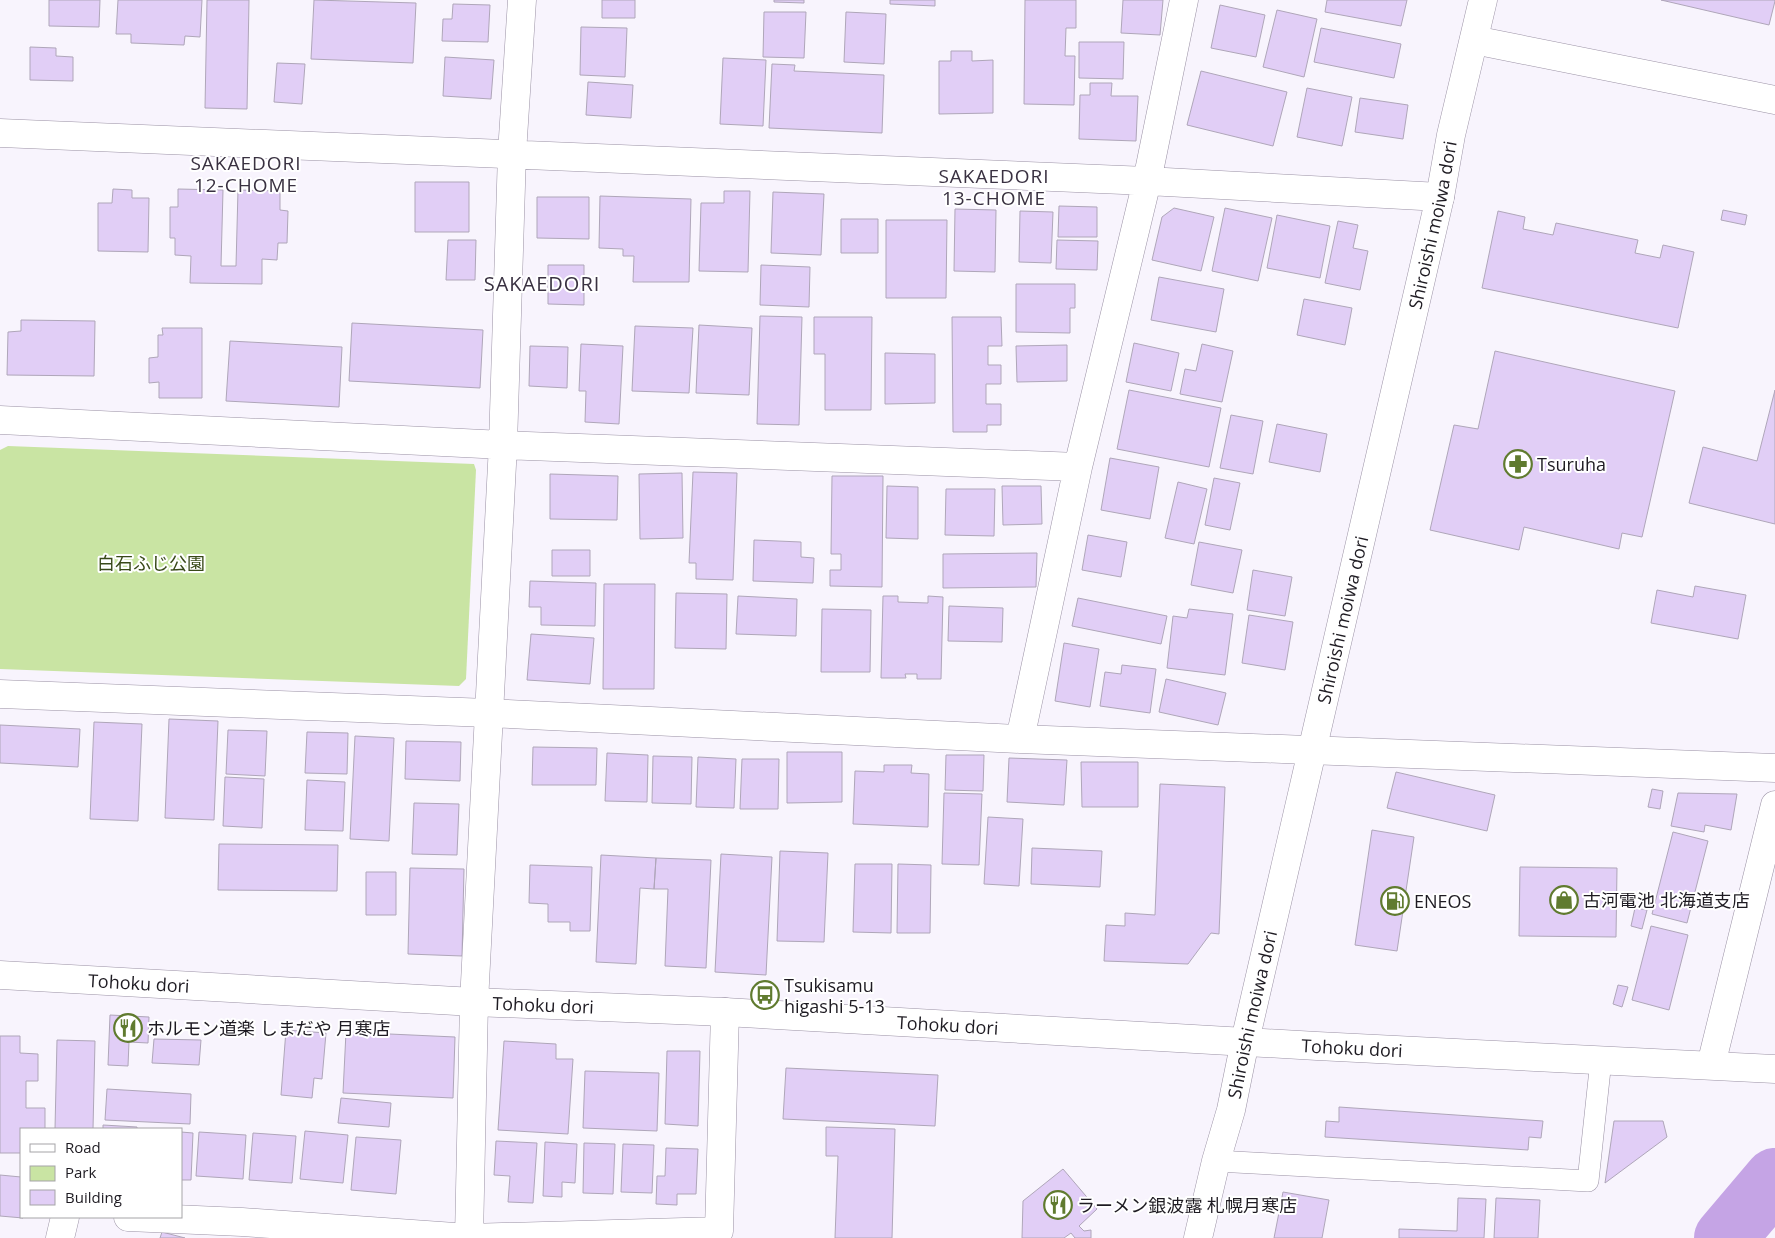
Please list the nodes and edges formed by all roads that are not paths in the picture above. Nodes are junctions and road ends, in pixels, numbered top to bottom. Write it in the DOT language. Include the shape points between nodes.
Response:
graph roads {
  1 [pos="522,0"];
  2 [pos="1184,0"];
  3 [pos="1482,0"];
  4 [pos="1474,40"];
  5 [pos="1775,100"];
  6 [pos="0,133"];
  7 [pos="512,153"];
  8 [pos="1147,181"];
  9 [pos="1440,197"];
  10 [pos="0,420"];
  11 [pos="503,445"];
  12 [pos="1078,467"];
  13 [pos="0,694"];
  14 [pos="488,713"];
  15 [pos="1020,739"];
  16 [pos="1313,750"];
  17 [pos="1775,768"];
  18 [pos="1775,805"];
  19 [pos="0,975"];
  20 [pos="474,1002"];
  21 [pos="725,1012"];
  22 [pos="1245,1041"];
  23 [pos="1601,1060"];
  24 [pos="1711,1065"];
  25 [pos="1775,1069"];
  26 [pos="1216,1161"];
  27 [pos="65,1218"];
  28 [pos="137,1218"];
  29 [pos="240,1230"];
  30 [pos="60,1238"];
  31 [pos="469,1238"];
  32 [pos="1198,1238"];
  1 -- 7 [label="street"];
  2 -- 8 [label="street"];
  3 -- 4 [label="street, Shiroishi moiwa dori"];
  4 -- 5 [label="street"];
  4 -- 9 [label="street, Shiroishi moiwa dori" via="1450,135"];
  6 -- 7 [label="street"];
  7 -- 8 [label="street"];
  7 -- 11 [label="street"];
  8 -- 9 [label="street"];
  8 -- 12 [label="street"];
  9 -- 16 [label="street, Shiroishi moiwa dori"];
  10 -- 11 [label="street"];
  11 -- 12 [label="street"];
  11 -- 14 [label="street"];
  12 -- 15 [label="street"];
  13 -- 14 [label="street"];
  14 -- 15 [label="street"];
  14 -- 20 [label="street"];
  15 -- 16 [label="street"];
  16 -- 17 [label="street"];
  16 -- 22 [label="street, Shiroishi moiwa dori"];
  18 -- 24 [label="street"];
  19 -- 20 [label="street, Tohoku dori"];
  20 -- 21 [label="street, Tohoku dori"];
  20 -- 31 [label="street"];
  21 -- 22 [label="street, Tohoku dori"];
  21 -- 31 [label="street" via="719,1231"];
  22 -- 23 [label="street, Tohoku dori"];
  22 -- 26 [label="street, Shiroishi moiwa dori"];
  23 -- 24 [label="street, Tohoku dori"];
  23 -- 26 [label="lane" via="1588,1181"];
  24 -- 25 [label="street, Tohoku dori"];
  26 -- 32 [label="street, Shiroishi moiwa dori"];
  27 -- 30 [label="street"];
  28 -- 29 [label="street"];
  29 -- 31 [label="street"];
}
